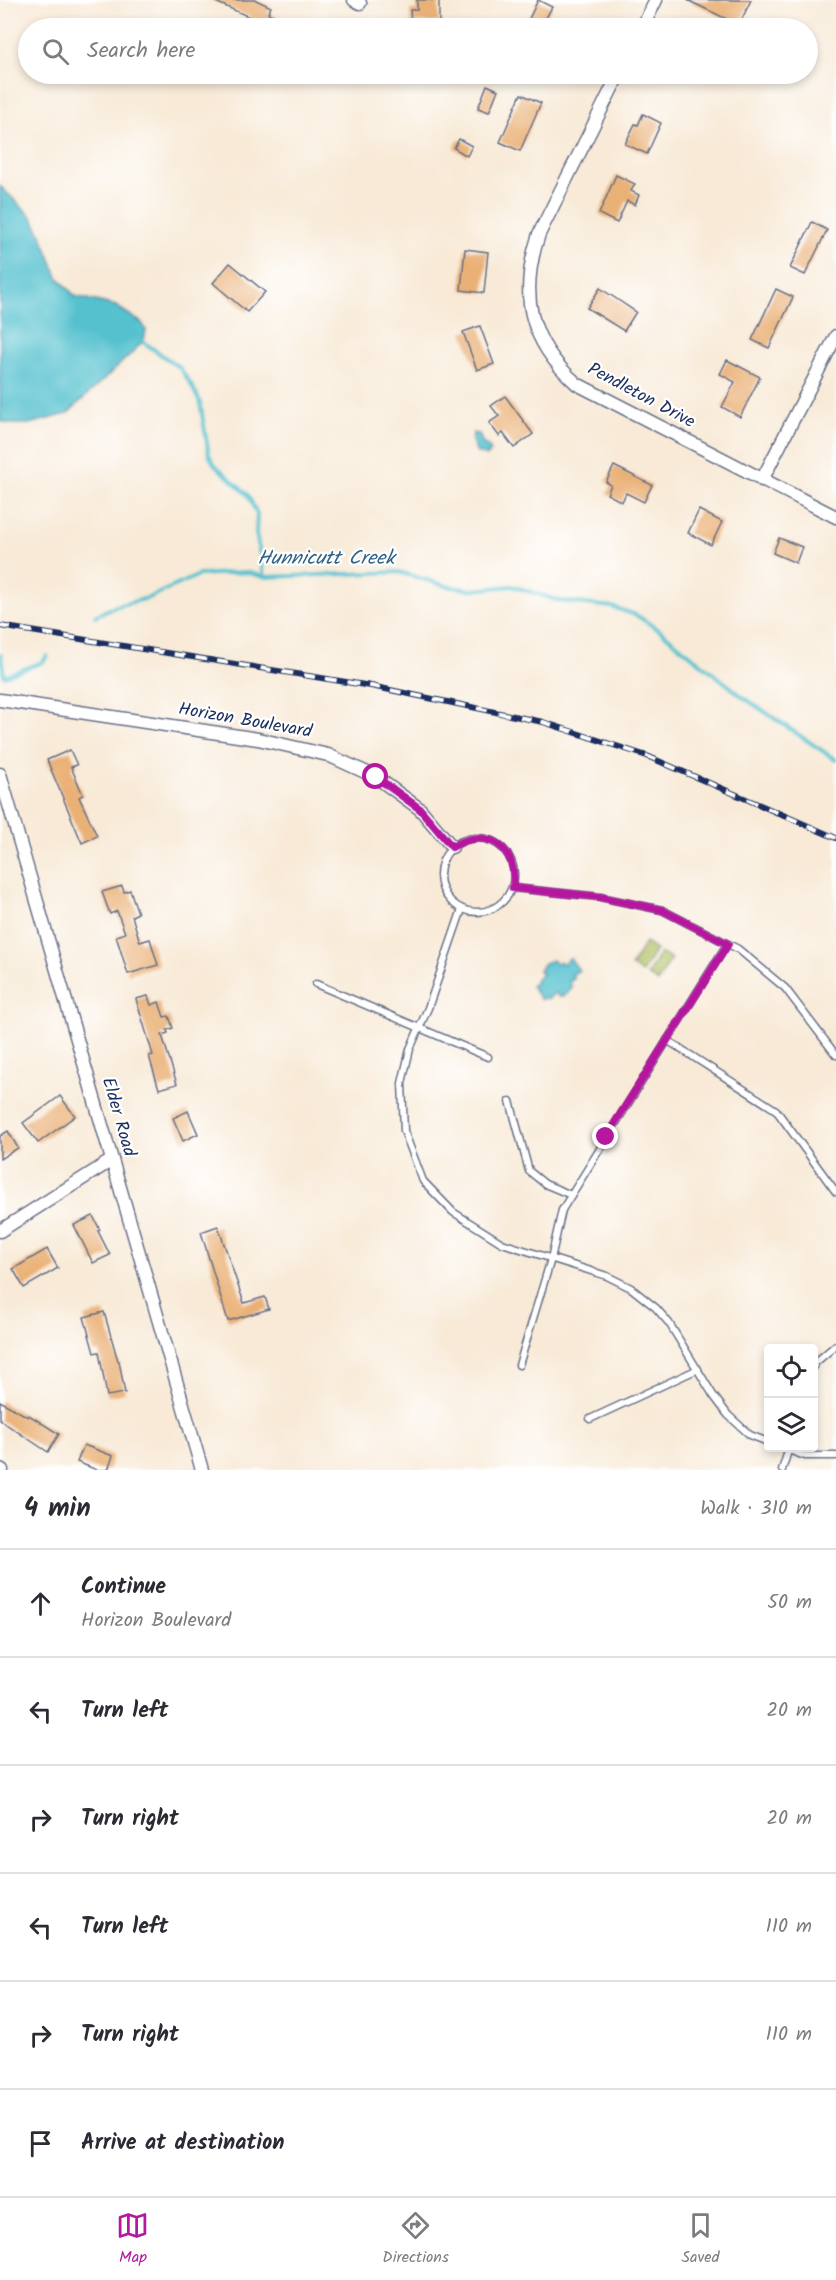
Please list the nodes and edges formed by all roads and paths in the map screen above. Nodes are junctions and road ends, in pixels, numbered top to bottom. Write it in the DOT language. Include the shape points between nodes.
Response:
graph roads {
  1 [pos="656,0"];
  2 [pos="647,18"];
  3 [pos="614,84"];
  4 [pos="836,336"];
  5 [pos="762,480"];
  6 [pos="836,518"];
  7 [pos="0,700"];
  8 [pos="0,774"];
  9 [pos="452,847"];
  10 [pos="513,888"];
  11 [pos="462,909"];
  12 [pos="728,944"];
  13 [pos="316,984"];
  14 [pos="419,1028"];
  15 [pos="667,1040"];
  16 [pos="836,1055"];
  17 [pos="488,1056"];
  18 [pos="510,1101"];
  19 [pos="112,1160"];
  20 [pos="836,1192"];
  21 [pos="571,1195"];
  22 [pos="0,1231"];
  23 [pos="551,1259"];
  24 [pos="836,1345"];
  25 [pos="818,1360"];
  26 [pos="519,1365"];
  27 [pos="698,1369"];
  28 [pos="590,1419"];
  29 [pos="764,1440"];
  30 [pos="786,1452"];
  31 [pos="796,1452"];
  32 [pos="836,1456"];
  33 [pos="202,1470"];
  34 [pos="782,1470"];
  1 -- 2 [label="street"];
  3 -- 5 [label="street, Pendleton Drive" via="531,257 528,297 540,339 550,356 577,384"];
  4 -- 5 [label="street"];
  5 -- 6 [label="street, Pendleton Drive"];
  7 -- 9 [label="street, Horizon Boulevard" via="258,739 328,754 376,777 420,809"];
  8 -- 19 [label="street, Elder Road"];
  9 -- 10 [label="lane" via="475,838 498,844 513,863"];
  9 -- 11 [label="lane" via="442,863 440,881 444,893"];
  10 -- 11 [label="lane" via="498,907 486,912"];
  10 -- 12 [label="lane" via="600,897 662,910"];
  11 -- 14 [label="lane"];
  12 -- 15 [label="lane"];
  12 -- 16 [label="lane" via="784,988"];
  13 -- 14 [label="lane"];
  14 -- 17 [label="lane"];
  14 -- 23 [label="lane" via="402,1083 404,1131 423,1182 453,1212 502,1243"];
  15 -- 20 [label="lane" via="776,1110"];
  15 -- 21 [label="lane"];
  18 -- 21 [label="lane" via="529,1171 545,1184"];
  19 -- 22 [label="street"];
  19 -- 33 [label="street, Elder Road"];
  21 -- 23 [label="lane" via="562,1210"];
  23 -- 26 [label="lane"];
  23 -- 27 [label="lane" via="608,1276 631,1288 669,1323"];
  24 -- 25 [label="lane"];
  27 -- 28 [label="lane"];
  27 -- 29 [label="lane" via="728,1415 750,1435"];
  30 -- 34 [label="lane"];
  31 -- 32 [label="lane" via="805,1456"];
}
